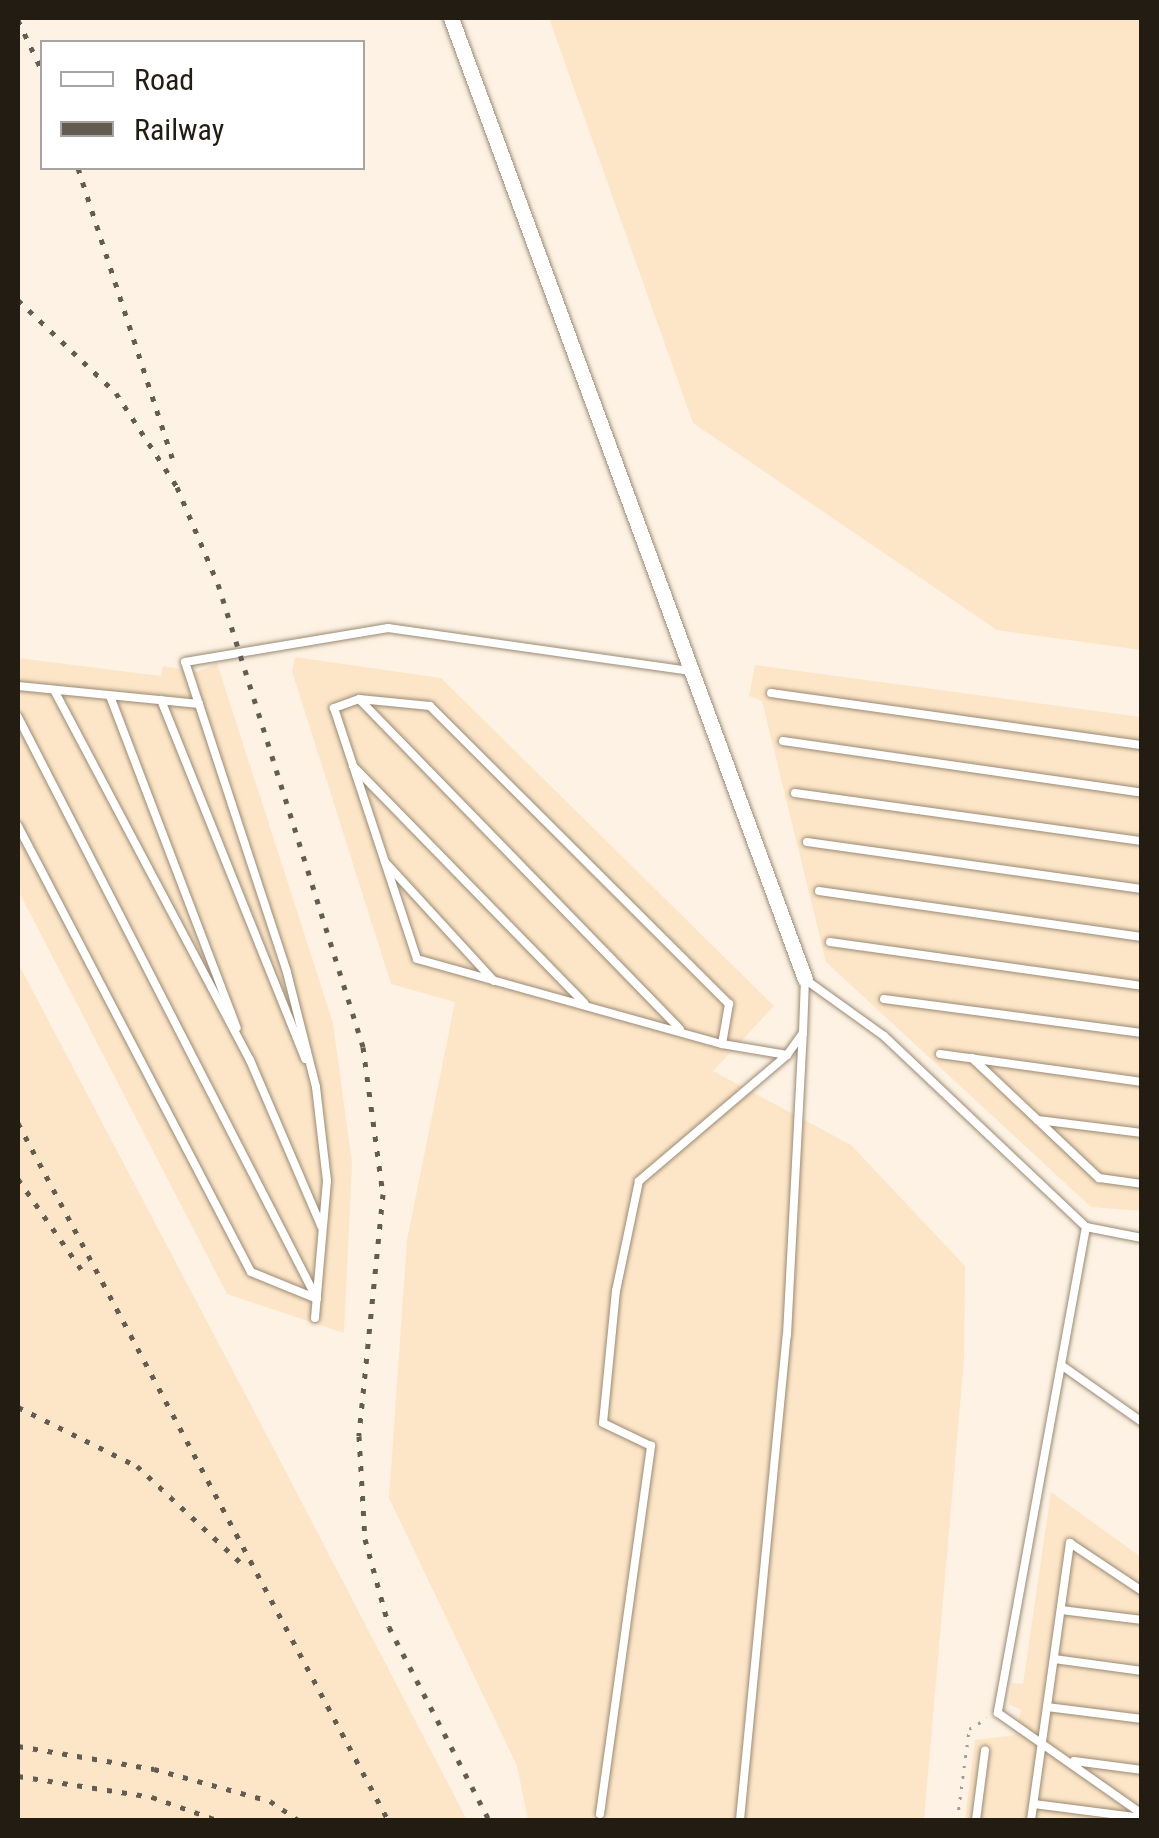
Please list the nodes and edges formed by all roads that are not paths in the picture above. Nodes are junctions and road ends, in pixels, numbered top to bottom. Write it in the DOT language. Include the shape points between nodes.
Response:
graph roads {
  1 [pos="451,18"];
  2 [pos="696,672"];
  3 [pos="18,686"];
  4 [pos="54,690"];
  5 [pos="771,693"];
  6 [pos="110,696"];
  7 [pos="359,699"];
  8 [pos="161,700"];
  9 [pos="199,704"];
  10 [pos="18,717"];
  11 [pos="783,741"];
  12 [pos="1142,745"];
  13 [pos="350,763"];
  14 [pos="795,793"];
  15 [pos="1142,793"];
  16 [pos="18,826"];
  17 [pos="1142,841"];
  18 [pos="806,842"];
  19 [pos="382,859"];
  20 [pos="1142,889"];
  21 [pos="820,891"];
  22 [pos="1142,937"];
  23 [pos="830,942"];
  24 [pos="804,978"];
  25 [pos="494,980"];
  26 [pos="1142,986"];
  27 [pos="884,999"];
  28 [pos="586,1006"];
  29 [pos="683,1032"];
  30 [pos="803,1033"];
  31 [pos="1142,1033"];
  32 [pos="722,1044"];
  33 [pos="940,1054"];
  34 [pos="787,1055"];
  35 [pos="972,1058"];
  36 [pos="250,1060"];
  37 [pos="1142,1082"];
  38 [pos="316,1087"];
  39 [pos="1038,1120"];
  40 [pos="1142,1133"];
  41 [pos="1142,1184"];
  42 [pos="1086,1227"];
  43 [pos="323,1230"];
  44 [pos="1142,1238"];
  45 [pos="317,1299"];
  46 [pos="315,1318"];
  47 [pos="1064,1368"];
  48 [pos="1142,1422"];
  49 [pos="1142,1591"];
  50 [pos="1060,1610"];
  51 [pos="1142,1620"];
  52 [pos="1054,1659"];
  53 [pos="1142,1671"];
  54 [pos="1047,1706"];
  55 [pos="1142,1719"];
  56 [pos="1042,1740"];
  57 [pos="986,1751"];
  58 [pos="1070,1760"];
  59 [pos="1142,1770"];
  60 [pos="1034,1804"];
  61 [pos="600,1814"];
  62 [pos="1142,1816"];
  63 [pos="740,1820"];
  64 [pos="976,1820"];
  65 [pos="1032,1820"];
  1 -- 2 [label="street"];
  2 -- 9 [label="lane" via="388,628 185,662"];
  2 -- 24 [label="street"];
  3 -- 4 [label="lane"];
  4 -- 6 [label="lane"];
  4 -- 36 [label="lane"];
  5 -- 12 [label="lane"];
  6 -- 8 [label="lane"];
  6 -- 36 [label="lane"];
  7 -- 13 [label="lane" via="334,708"];
  7 -- 29 [label="lane"];
  7 -- 32 [label="lane" via="430,706 730,1004"];
  8 -- 9 [label="lane"];
  8 -- 38 [label="lane"];
  9 -- 38 [label="lane" via="287,972"];
  10 -- 45 [label="lane"];
  11 -- 15 [label="lane"];
  13 -- 19 [label="lane"];
  13 -- 28 [label="lane"];
  14 -- 17 [label="lane"];
  16 -- 45 [label="lane" via="251,1272"];
  18 -- 20 [label="lane"];
  19 -- 25 [label="lane"];
  19 -- 25 [label="lane" via="417,959"];
  21 -- 22 [label="lane"];
  23 -- 26 [label="lane"];
  24 -- 30 [label="lane"];
  24 -- 42 [label="lane" via="884,1036"];
  25 -- 28 [label="lane"];
  27 -- 31 [label="lane"];
  28 -- 29 [label="lane"];
  29 -- 32 [label="lane"];
  30 -- 34 [label="lane"];
  30 -- 63 [label="lane" via="787,1335"];
  32 -- 34 [label="lane"];
  33 -- 35 [label="lane"];
  34 -- 61 [label="lane" via="639,1181 616,1291 603,1424 651,1446"];
  35 -- 37 [label="lane"];
  35 -- 39 [label="lane"];
  36 -- 43 [label="lane"];
  38 -- 43 [label="lane" via="327,1181"];
  39 -- 40 [label="lane"];
  39 -- 41 [label="lane" via="1099,1178"];
  42 -- 44 [label="lane"];
  42 -- 47 [label="lane"];
  43 -- 45 [label="lane"];
  45 -- 46 [label="lane"];
  47 -- 48 [label="lane"];
  47 -- 56 [label="lane" via="998,1712"];
  49 -- 50 [label="lane" via="1070,1543"];
  50 -- 51 [label="lane"];
  50 -- 52 [label="lane"];
  52 -- 53 [label="lane"];
  52 -- 54 [label="lane"];
  54 -- 55 [label="lane"];
  54 -- 56 [label="lane"];
  56 -- 58 [label="lane"];
  56 -- 60 [label="lane"];
  57 -- 64 [label="lane"];
  58 -- 59 [label="lane"];
  58 -- 62 [label="lane"];
  60 -- 62 [label="lane"];
  60 -- 65 [label="lane"];
}
